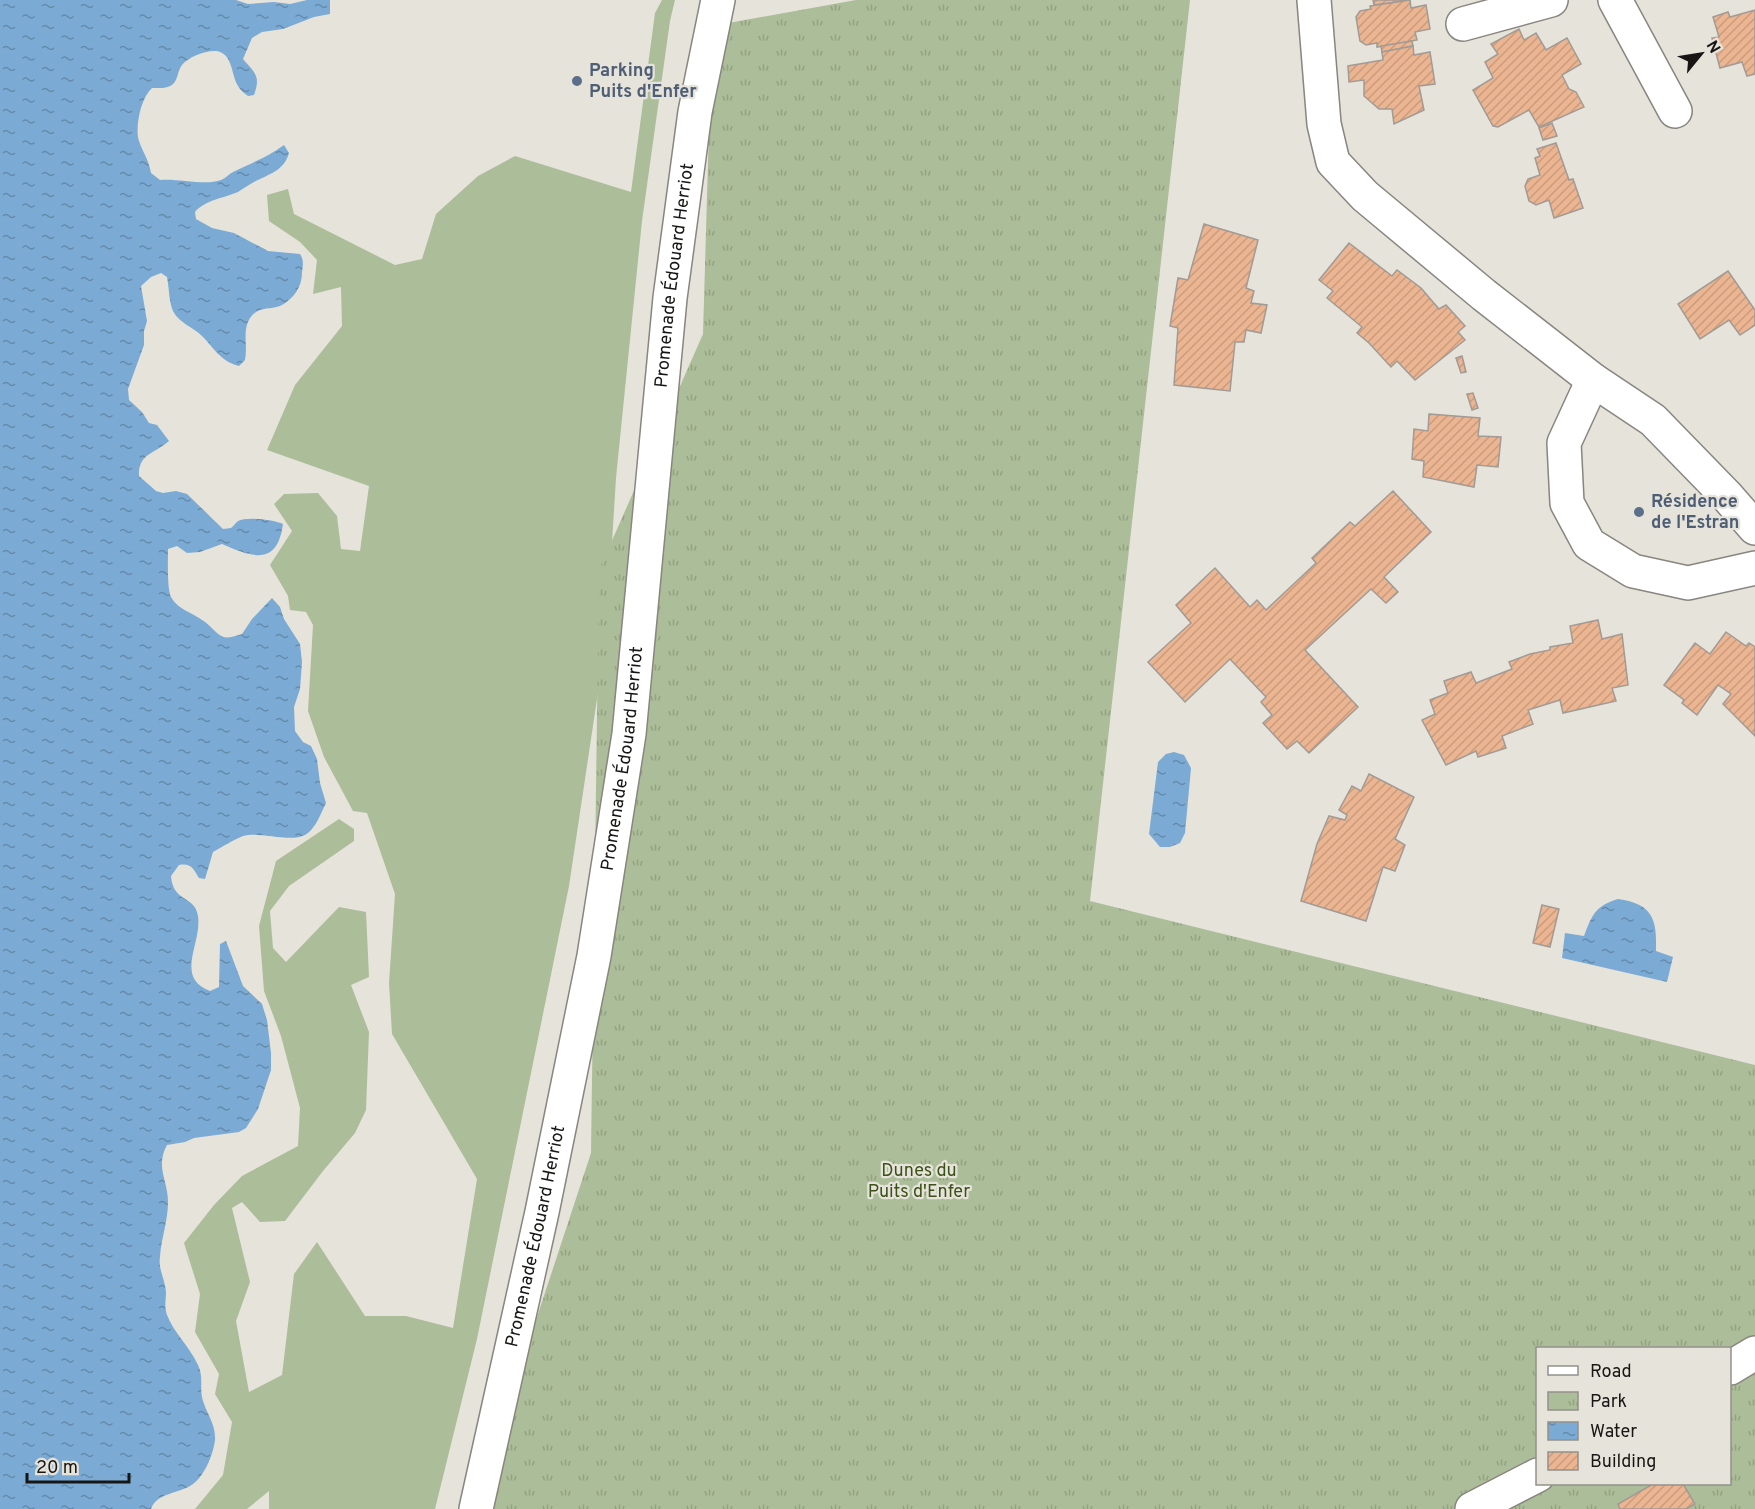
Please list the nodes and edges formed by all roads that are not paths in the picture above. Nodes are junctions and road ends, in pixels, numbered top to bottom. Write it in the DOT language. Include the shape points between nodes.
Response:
graph roads {
  1 [pos="718,0"];
  2 [pos="1314,0"];
  3 [pos="1551,0"];
  4 [pos="1615,0"];
  5 [pos="1463,24"];
  6 [pos="1675,111"];
  7 [pos="1593,380"];
  8 [pos="1755,528"];
  9 [pos="1755,568"];
  10 [pos="1755,1353"];
  11 [pos="1731,1367"];
  12 [pos="1536,1476"];
  13 [pos="476,1509"];
  14 [pos="1472,1509"];
  1 -- 13 [label="street, Promenade Édouard Herriot" via="695,112 671,286 629,734 594,956"];
  2 -- 7 [label="street" via="1324,124 1333,162 1365,196"];
  3 -- 5 [label="street"];
  4 -- 6 [label="street"];
  7 -- 8 [label="street" via="1653,420"];
  7 -- 9 [label="street" via="1564,443 1567,503 1589,544 1633,571 1688,583"];
  10 -- 11 [label="street"];
  12 -- 14 [label="street"];
}
